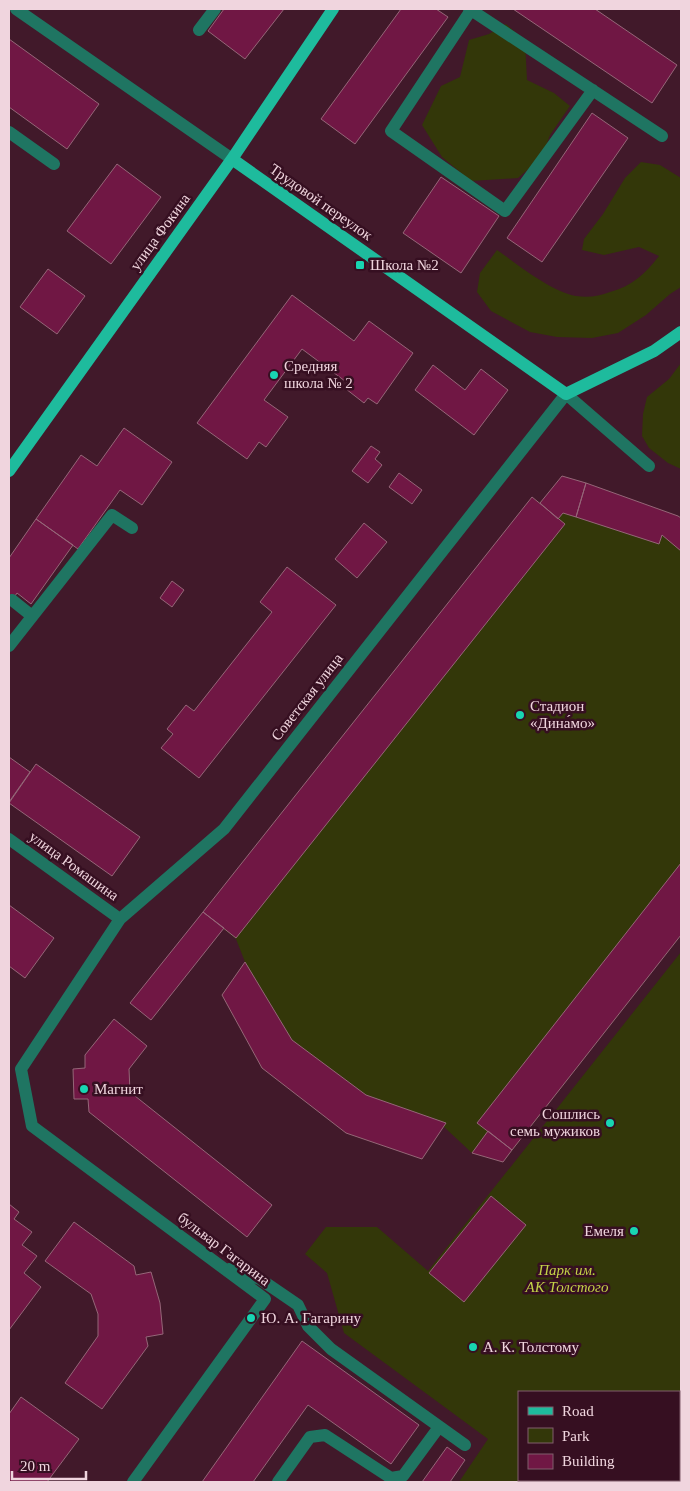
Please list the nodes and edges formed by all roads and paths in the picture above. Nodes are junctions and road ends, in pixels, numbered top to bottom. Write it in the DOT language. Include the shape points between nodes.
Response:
graph roads {
  1 [pos="16,9"];
  2 [pos="215,9"];
  3 [pos="333,9"];
  4 [pos="470,10"];
  5 [pos="199,30"];
  6 [pos="593,90"];
  7 [pos="9,132"];
  8 [pos="662,136"];
  9 [pos="232,160"];
  10 [pos="54,164"];
  11 [pos="681,332"];
  12 [pos="566,394"];
  13 [pos="648,466"];
  14 [pos="9,472"];
  15 [pos="132,528"];
  16 [pos="12,600"];
  17 [pos="32,616"];
  18 [pos="9,646"];
  19 [pos="9,839"];
  20 [pos="120,919"];
  21 [pos="32,1126"];
  22 [pos="220,1266"];
  23 [pos="439,1428"];
  24 [pos="464,1445"];
  25 [pos="133,1482"];
  26 [pos="278,1482"];
  1 -- 9 [label="street, Трудовой переулок"];
  2 -- 5 [label="street"];
  3 -- 9 [label="main road, улица Фокина"];
  4 -- 6 [label="street"];
  4 -- 6 [label="street" via="391,131 505,211"];
  6 -- 8 [label="street"];
  7 -- 10 [label="street"];
  9 -- 12 [label="main road, Трудовой переулок"];
  9 -- 14 [label="main road, улица Фокина"];
  11 -- 12 [label="main road, Советская улица" via="654,352"];
  12 -- 13 [label="street, Трудовой переулок"];
  12 -- 20 [label="street, Советская улица" via="224,829"];
  15 -- 17 [label="street" via="112,514"];
  16 -- 17 [label="street"];
  17 -- 18 [label="street"];
  19 -- 20 [label="street, улица Ромашина"];
  20 -- 21 [label="street, Советская улица" via="20,1069"];
  21 -- 22 [label="street, бульвар Гагарина"];
  22 -- 23 [label="street" via="260,1279 298,1305 308,1326 331,1349"];
  22 -- 25 [label="street, бульвар Гагарина" via="265,1299"];
  23 -- 24 [label="street"];
  23 -- 26 [label="street" via="404,1476 391,1478 325,1435 310,1437"];
}
